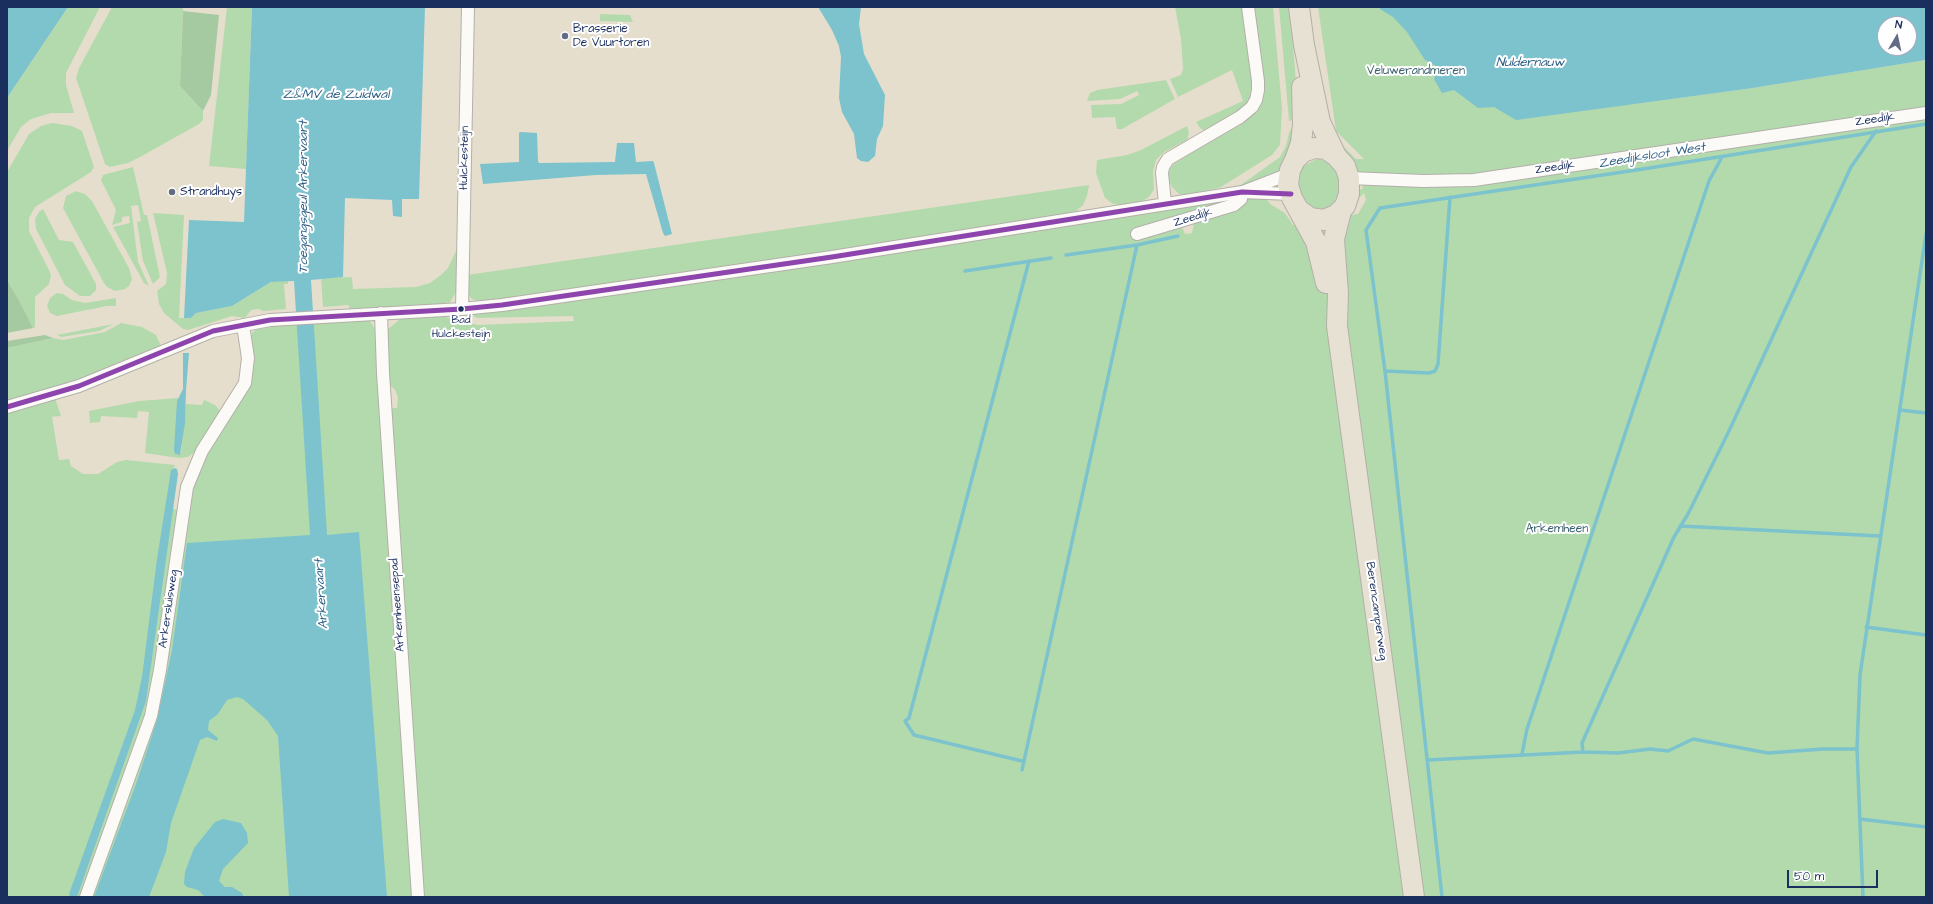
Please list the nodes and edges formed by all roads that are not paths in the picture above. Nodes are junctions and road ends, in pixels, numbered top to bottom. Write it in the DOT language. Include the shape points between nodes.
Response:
graph roads {
  1 [pos="468,7"];
  2 [pos="1248,7"];
  3 [pos="1299,7"];
  4 [pos="1304,45"];
  5 [pos="1926,112"];
  6 [pos="1336,156"];
  7 [pos="1292,167"];
  8 [pos="1349,178"];
  9 [pos="1242,192"];
  10 [pos="1294,202"];
  11 [pos="1165,203"];
  12 [pos="1341,211"];
  13 [pos="1137,234"];
  14 [pos="462,309"];
  15 [pos="381,313"];
  16 [pos="243,325"];
  17 [pos="1337,326"];
  18 [pos="7,407"];
  19 [pos="86,897"];
  20 [pos="418,897"];
  21 [pos="1414,897"];
  1 -- 14 [label="street, Hulckesteijn"];
  2 -- 11 [label="street" via="1258,90 1256,100 1240,117 1168,159 1162,173"];
  3 -- 4 [label="main road"];
  4 -- 6 [label="main road" via="1320,122"];
  4 -- 7 [label="main road" via="1304,124 1301,143"];
  5 -- 8 [label="street, Zeedijk" via="1474,180"];
  6 -- 7 [label="main road" via="1326,149 1314,148 1303,152"];
  6 -- 8 [label="main road" via="1345,166"];
  7 -- 9 [label="street, Zeedijk"];
  7 -- 10 [label="main road" via="1288,185"];
  8 -- 12 [label="main road" via="1349,194"];
  9 -- 10 [label="street, Zeedijk"];
  9 -- 11 [label="street, Zeedijk"];
  9 -- 13 [label="street, Zeedijk" via="1234,205"];
  10 -- 12 [label="main road" via="1310,218 1324,220"];
  10 -- 17 [label="main road, Berencamperweg" via="1316,242 1330,308"];
  11 -- 14 [label="street, Zeedijk" via="824,258"];
  12 -- 17 [label="main road, Berencamperweg" via="1334,239 1338,293"];
  14 -- 15 [label="street, Zeedijk"];
  15 -- 16 [label="street, Zeedijk" via="296,317"];
  15 -- 20 [label="street, Arkemheensepad"];
  16 -- 18 [label="street, Zeedijk" via="213,331 79,386"];
  16 -- 19 [label="street, Arkersluisweg" via="248,358 245,383 202,450 188,483 151,716"];
  17 -- 21 [label="main road, Berencamperweg"];
}
